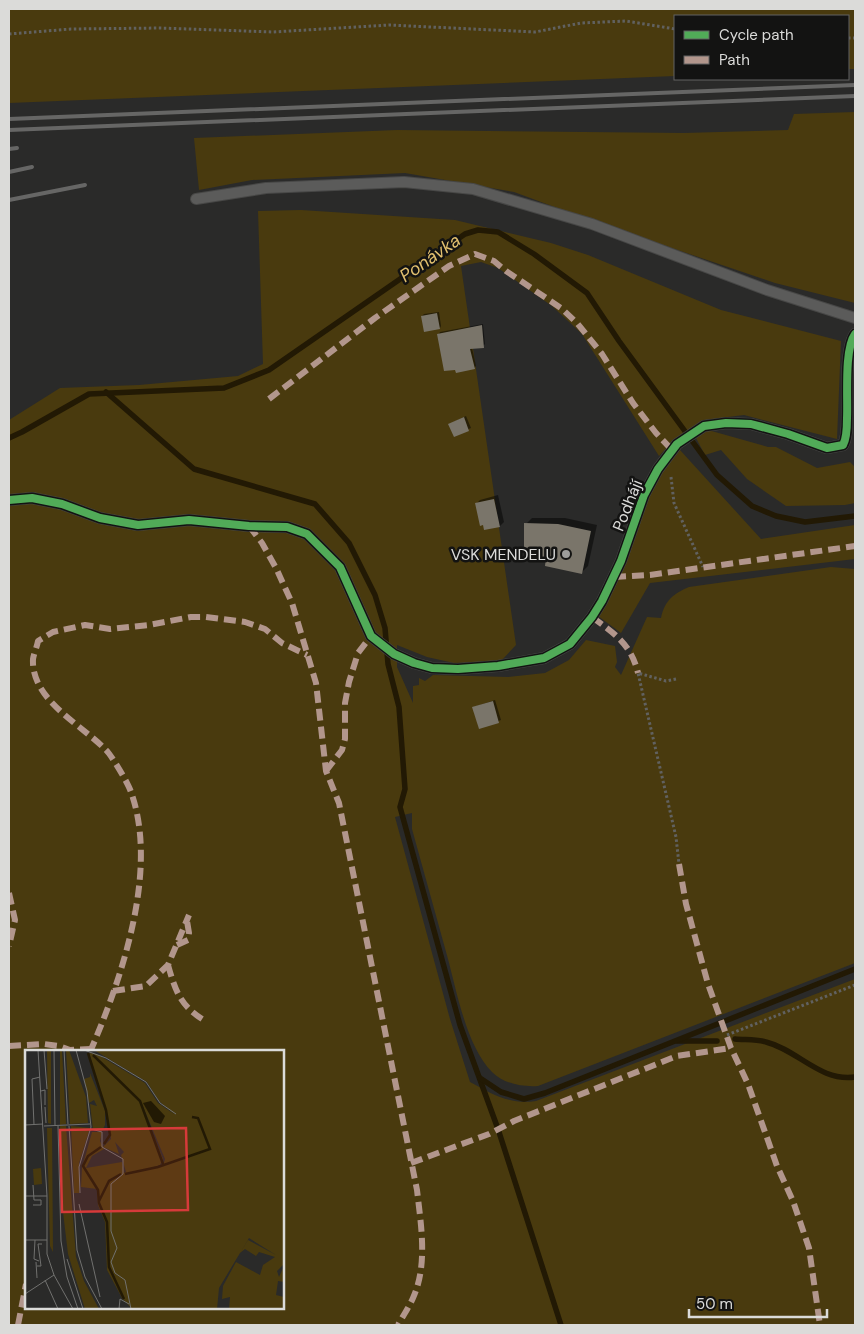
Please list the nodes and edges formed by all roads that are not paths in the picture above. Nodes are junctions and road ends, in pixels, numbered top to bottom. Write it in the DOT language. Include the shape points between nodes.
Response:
graph roads {
  1 [pos="196,200"];
  2 [pos="855,318"];
  3 [pos="855,334"];
  4 [pos="9,500"];
  1 -- 2 [label="lane" via="266,188 404,182 473,188 592,224 767,290"];
  3 -- 4 [label="lane, Podhájí" via="851,340 848,364 847,426 843,445 827,448 751,424 726,423 704,426 677,444 644,494 621,561 592,618 570,644 544,658 458,669 423,666 394,654 374,638 340,567 307,534 287,527 188,520 138,525 100,518 62,504 32,498"];
}
